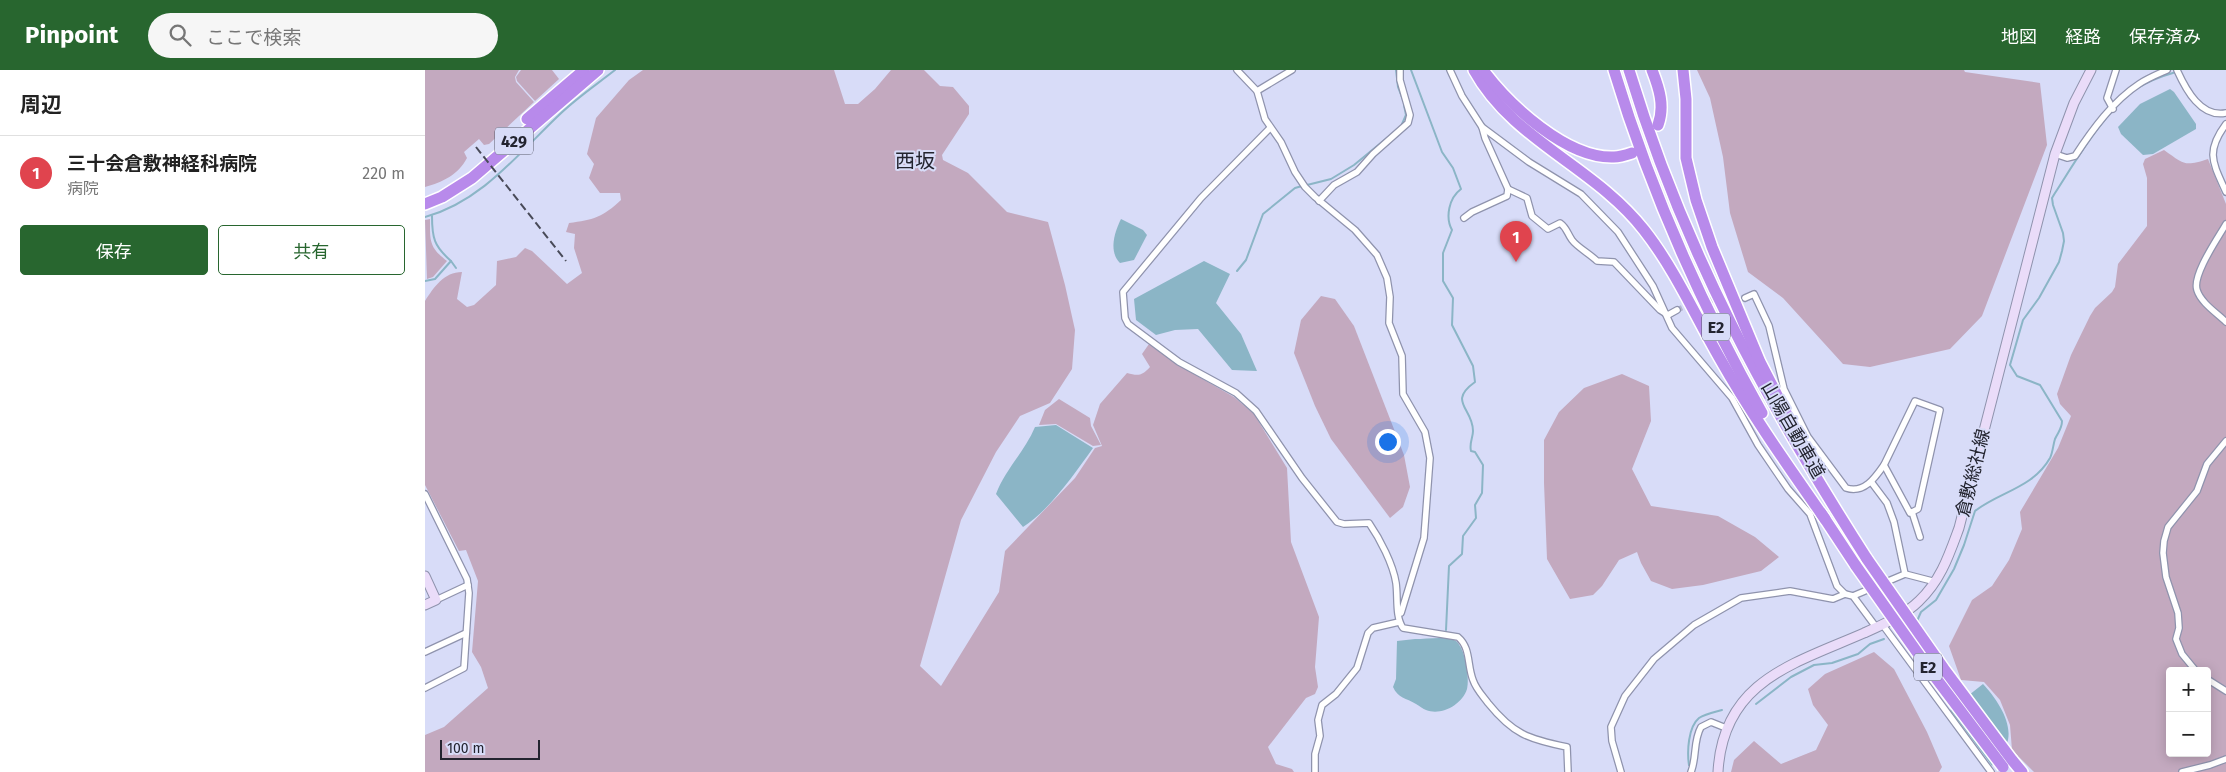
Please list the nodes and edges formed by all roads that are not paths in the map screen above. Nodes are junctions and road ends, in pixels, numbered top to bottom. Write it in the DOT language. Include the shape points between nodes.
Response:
graph roads {
  1 [pos="598,70"];
  2 [pos="1237,70"];
  3 [pos="1292,70"];
  4 [pos="1401,70"];
  5 [pos="1450,70"];
  6 [pos="1474,70"];
  7 [pos="1483,70"];
  8 [pos="1614,70"];
  9 [pos="1629,70"];
  10 [pos="1651,70"];
  11 [pos="1683,70"];
  12 [pos="2091,70"];
  13 [pos="2116,70"];
  14 [pos="2146,70"];
  15 [pos="2167,70"];
  16 [pos="2177,70"];
  17 [pos="579,75"];
  18 [pos="2150,78"];
  19 [pos="1257,90"];
  20 [pos="2113,109"];
  21 [pos="2226,113"];
  22 [pos="2226,124"];
  23 [pos="1658,125"];
  24 [pos="1482,127"];
  25 [pos="1270,128"];
  26 [pos="1632,153"];
  27 [pos="2055,154"];
  28 [pos="1508,188"];
  29 [pos="2226,192"];
  30 [pos="425,197"];
  31 [pos="1319,200"];
  32 [pos="425,204"];
  33 [pos="1464,218"];
  34 [pos="2226,224"];
  35 [pos="1745,298"];
  36 [pos="1677,310"];
  37 [pos="1668,315"];
  38 [pos="2226,322"];
  39 [pos="2226,441"];
  40 [pos="1885,465"];
  41 [pos="1872,483"];
  42 [pos="425,494"];
  43 [pos="1837,512"];
  44 [pos="1912,512"];
  45 [pos="1825,519"];
  46 [pos="1920,537"];
  47 [pos="1905,574"];
  48 [pos="425,576"];
  49 [pos="1936,582"];
  50 [pos="468,585"];
  51 [pos="1845,594"];
  52 [pos="1853,596"];
  53 [pos="436,600"];
  54 [pos="425,605"];
  55 [pos="1399,622"];
  56 [pos="1879,626"];
  57 [pos="466,633"];
  58 [pos="425,652"];
  59 [pos="2193,667"];
  60 [pos="2211,682"];
  61 [pos="425,688"];
  62 [pos="2226,692"];
  63 [pos="1726,728"];
  64 [pos="2226,759"];
  65 [pos="2007,766"];
  66 [pos="1315,772"];
  67 [pos="1568,772"];
  68 [pos="1621,772"];
  69 [pos="1691,772"];
  70 [pos="1718,772"];
  71 [pos="1991,772"];
  72 [pos="2022,772"];
  73 [pos="2182,772"];
  1 -- 17 [label="highway, 429"];
  2 -- 19 [label="street"];
  3 -- 19 [label="street"];
  4 -- 31 [label="street" via="1400,80 1410,116 1408,123 1357,172 1334,185"];
  5 -- 24 [label="street"];
  6 -- 45 [label="highway" via="1506,113 1531,135 1591,177 1620,202 1645,231 1771,443"];
  7 -- 26 [label="highway" via="1523,113 1570,146 1603,157 1615,158"];
  8 -- 45 [label="highway, 山陽自動車道 / E2" via="1653,184 1693,279 1760,410"];
  9 -- 43 [label="highway, 山陽自動車道 / E2" via="1672,195 1722,309 1781,419"];
  10 -- 23 [label="highway" via="1661,103"];
  11 -- 43 [label="highway" via="1686,158 1712,247 1760,362"];
  12 -- 27 [label="main road, 倉敷総社線" via="2074,103"];
  13 -- 20 [label="street" via="2107,98"];
  14 -- 18 [label="street"];
  15 -- 18 [label="street"];
  16 -- 21 [label="street" via="2202,108 2211,113"];
  17 -- 30 [label="highway, 429" via="456,181"];
  17 -- 32 [label="highway, 429" via="472,178"];
  18 -- 20 [label="street" via="2131,90"];
  19 -- 25 [label="street"];
  20 -- 27 [label="street" via="2075,156 2067,158"];
  22 -- 29 [label="street" via="2216,137 2213,164"];
  24 -- 28 [label="street"];
  24 -- 37 [label="street" via="1529,162 1581,194 1618,232"];
  25 -- 31 [label="street" via="1281,142 1303,185"];
  25 -- 55 [label="street" via="1201,198 1123,292 1125,318 1128,324 1179,362 1247,401 1332,518 1344,524 1369,523 1393,570"];
  27 -- 49 [label="main road, 倉敷総社線" via="1959,528"];
  28 -- 33 [label="street" via="1507,196"];
  28 -- 37 [label="street" via="1527,198 1532,216 1548,230 1559,224 1566,228 1572,240 1597,262 1614,262"];
  31 -- 55 [label="street" via="1355,230 1377,255 1387,278 1389,323 1402,356 1403,394 1427,441 1430,458 1424,538"];
  34 -- 38 [label="street" via="2197,276 2197,290"];
  35 -- 41 [label="street" via="1753,294 1769,326 1784,389 1809,437 1846,488 1853,490"];
  36 -- 37 [label="street"];
  37 -- 51 [label="street" via="1672,328 1732,398 1758,445 1788,489 1810,514 1837,586"];
  39 -- 59 [label="street" via="2207,464 2197,491 2168,527 2164,541 2166,577 2178,613 2176,640"];
  40 -- 41 [label="street"];
  40 -- 44 [label="street"];
  40 -- 44 [label="street" via="1915,402 1940,410 1918,509"];
  41 -- 47 [label="street" via="1887,503 1894,522"];
  42 -- 50 [label="street"];
  43 -- 65 [label="highway, 山陽自動車道 / E2, bridge"];
  44 -- 46 [label="street"];
  45 -- 65 [label="highway, 山陽自動車道 / E2, bridge" via="1929,669"];
  47 -- 49 [label="street"];
  47 -- 52 [label="street"];
  48 -- 53 [label="main road"];
  49 -- 56 [label="main road, 倉敷総社線" via="1919,601"];
  50 -- 53 [label="street"];
  50 -- 57 [label="street"];
  51 -- 52 [label="street"];
  51 -- 68 [label="street" via="1833,598 1789,591 1741,598 1693,625 1662,650 1625,696 1611,727"];
  52 -- 56 [label="street"];
  53 -- 54 [label="main road"];
  55 -- 66 [label="street" via="1373,628 1368,633 1357,668 1336,694 1322,705"];
  55 -- 67 [label="street" via="1403,628 1459,637 1466,646 1475,687 1503,721 1523,734 1567,747"];
  56 -- 63 [label="main road, 倉敷総社線" via="1793,665 1757,686 1739,704"];
  56 -- 71 [label="street"];
  57 -- 58 [label="street"];
  57 -- 61 [label="street" via="464,668"];
  60 -- 62 [label="street"];
  63 -- 69 [label="street" via="1711,722 1701,727"];
  63 -- 70 [label="main road, 倉敷総社線"];
  64 -- 73 [label="street"];
  65 -- 72 [label="highway, 山陽自動車道 / E2"];
}
